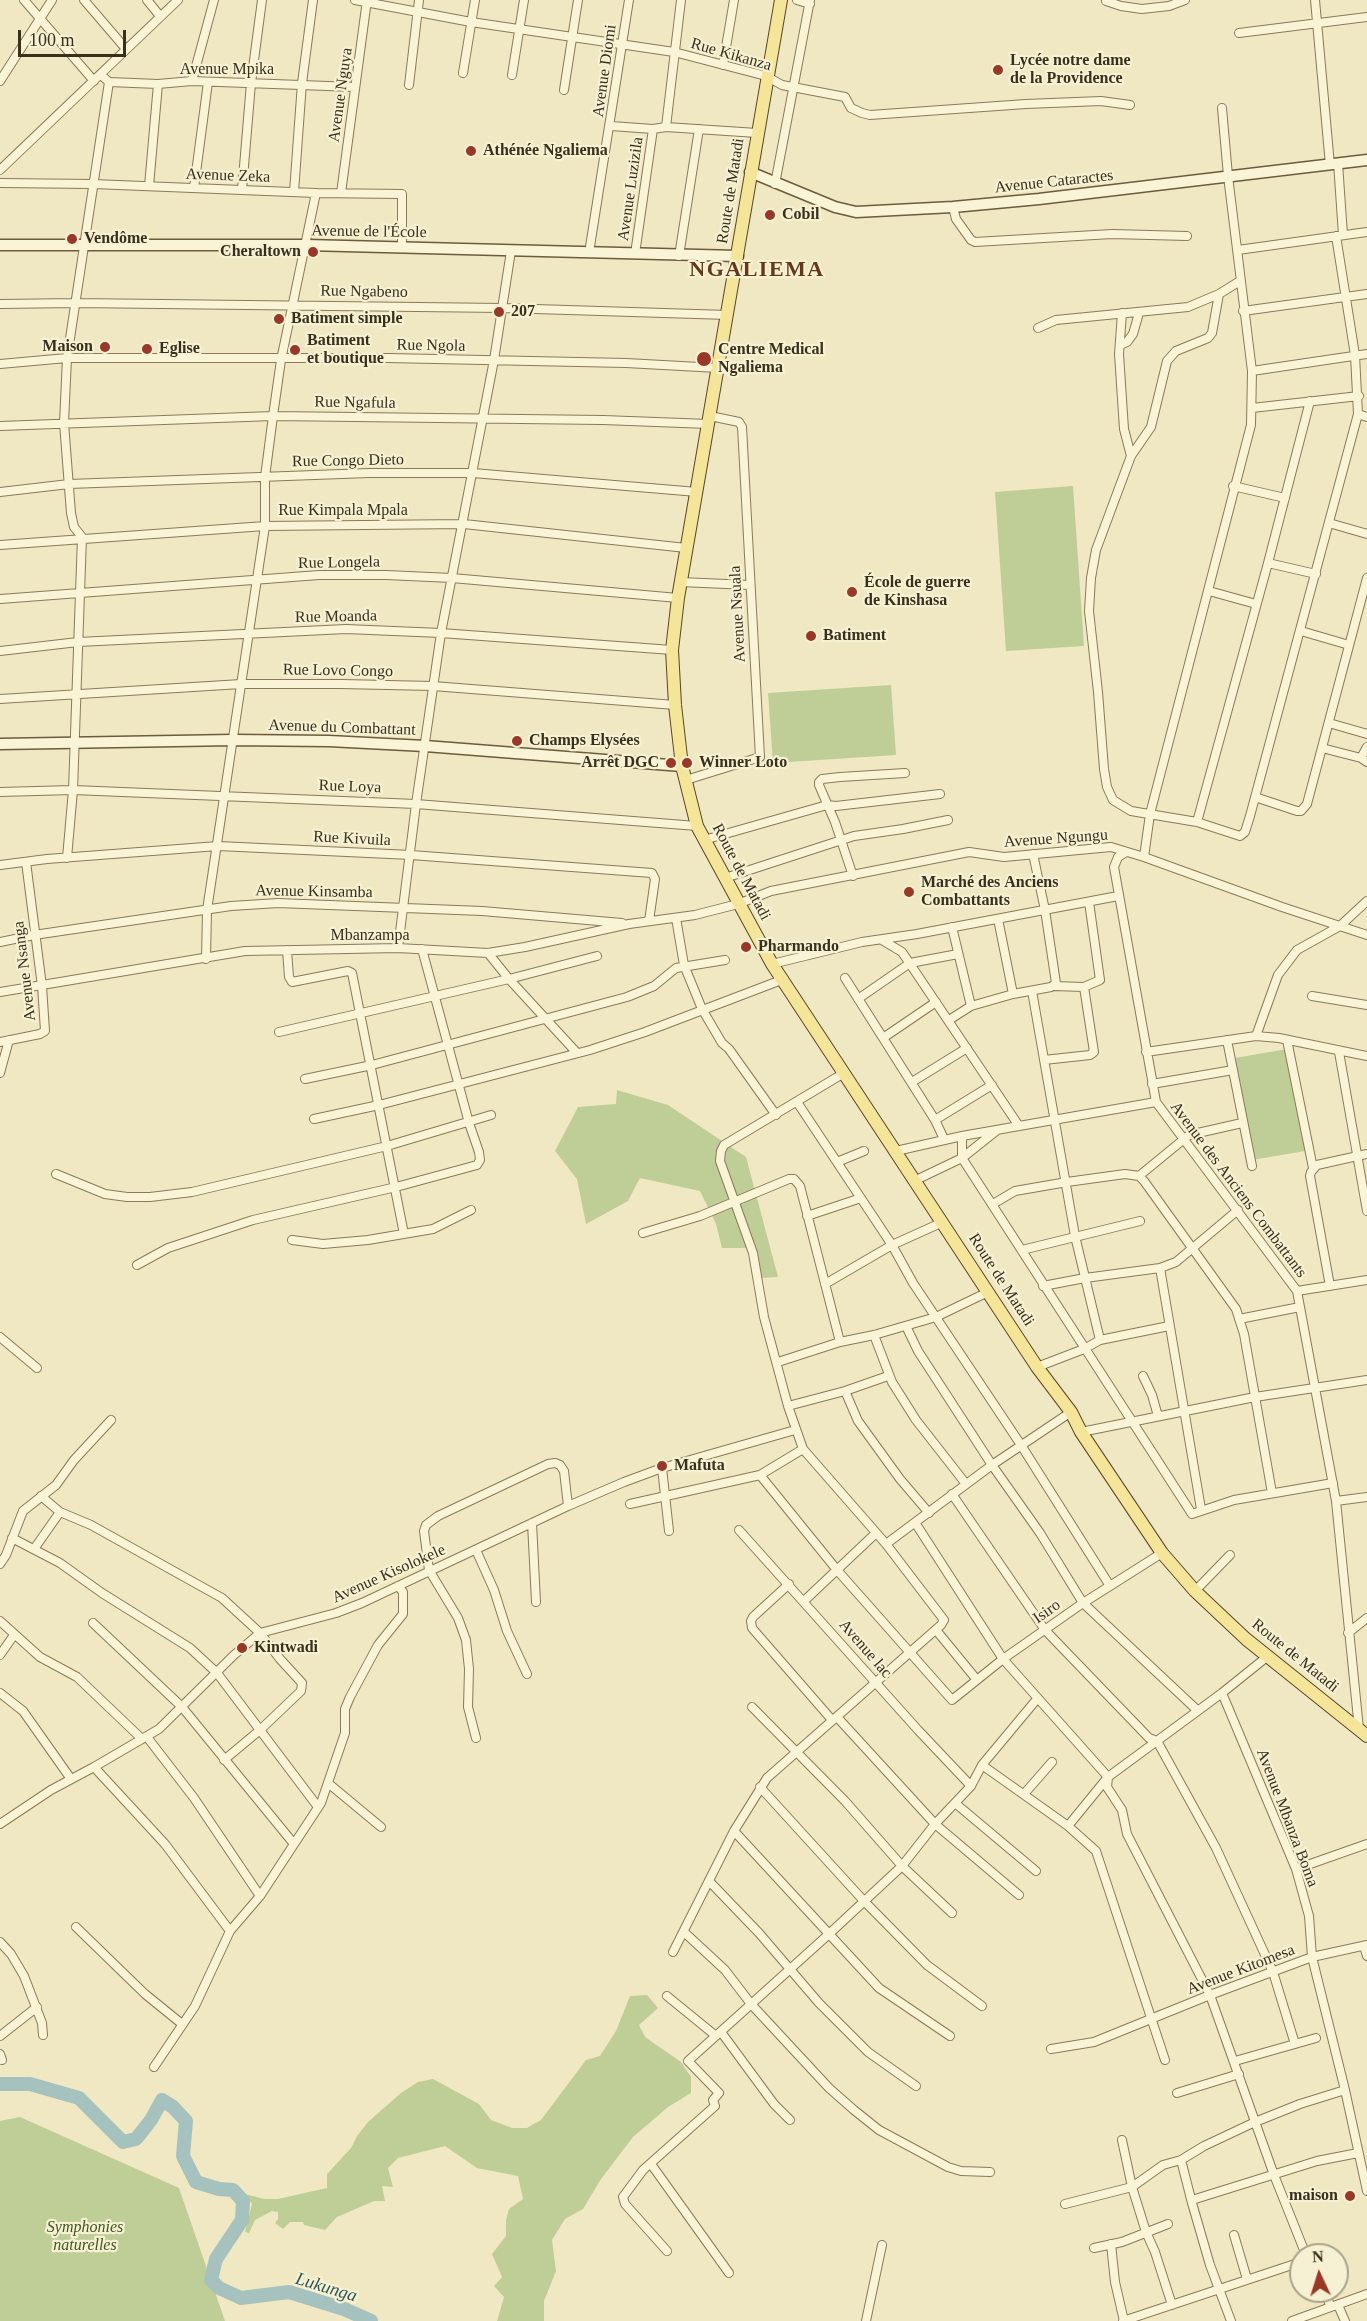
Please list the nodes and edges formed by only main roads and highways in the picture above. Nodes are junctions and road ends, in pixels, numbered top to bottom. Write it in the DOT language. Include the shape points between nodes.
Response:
graph roads {
  1 [pos="781,0"];
  2 [pos="1363,1733"];
  1 -- 2 [label="main road, Route de Matadi" via="680,582 672,650 682,766 698,826 772,964 1162,1553 1194,1591"];
}
